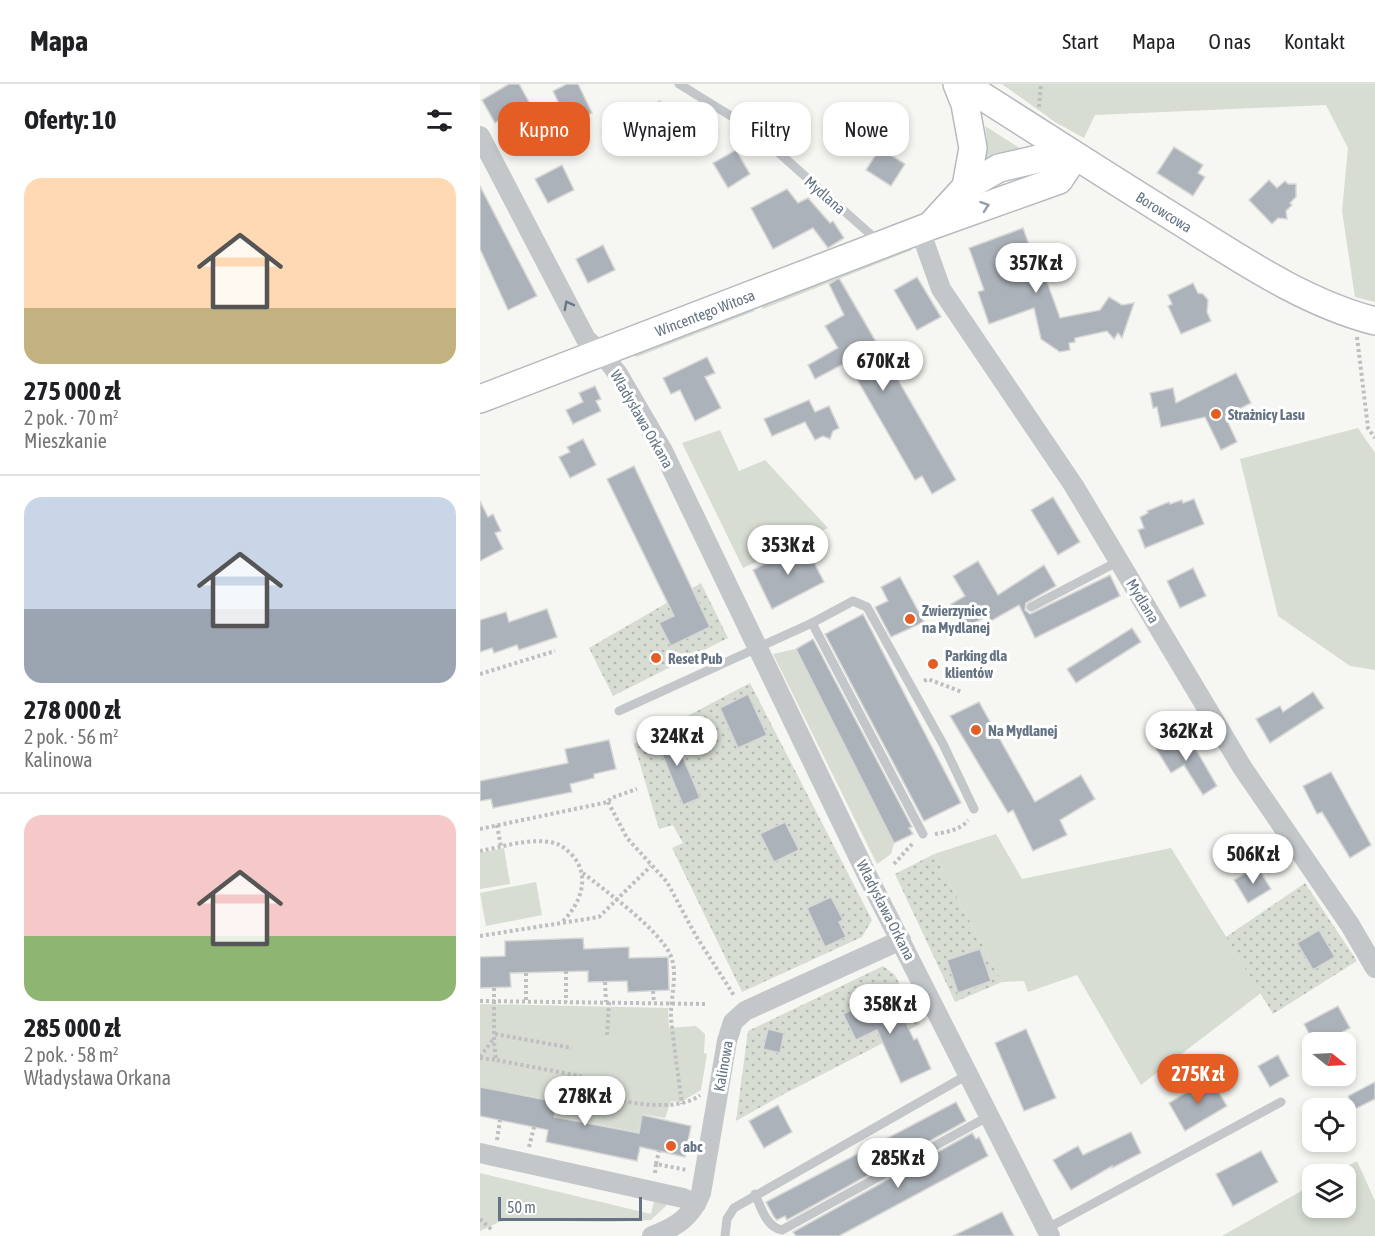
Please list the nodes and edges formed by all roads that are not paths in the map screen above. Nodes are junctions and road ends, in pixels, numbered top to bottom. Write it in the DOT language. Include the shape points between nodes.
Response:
graph roads {
  1 [pos="679,84"];
  2 [pos="957,84"];
  3 [pos="963,84"];
  4 [pos="480,136"];
  5 [pos="1072,154"];
  6 [pos="1103,173"];
  7 [pos="1059,180"];
  8 [pos="966,187"];
  9 [pos="925,228"];
  10 [pos="882,244"];
  11 [pos="1366,319"];
  12 [pos="601,352"];
  13 [pos="480,399"];
  14 [pos="1119,561"];
  15 [pos="1031,607"];
  16 [pos="812,623"];
  17 [pos="758,647"];
  18 [pos="619,711"];
  19 [pos="974,808"];
  20 [pos="923,834"];
  21 [pos="901,940"];
  22 [pos="1375,968"];
  23 [pos="969,1074"];
  24 [pos="1281,1102"];
  25 [pos="989,1116"];
  26 [pos="488,1151"];
  27 [pos="755,1194"];
  28 [pos="696,1204"];
  29 [pos="1048,1232"];
  30 [pos="652,1236"];
  31 [pos="725,1236"];
  1 -- 10 [label="lane, Mydlana" via="752,129"];
  2 -- 8 [label="street" via="973,148"];
  3 -- 5 [label="street, Borowcowa"];
  12 -- 4 [label="street, Władysława Orkana, one-way" via="586,339"];
  5 -- 6 [label="street, Borowcowa"];
  5 -- 7 [label="street"];
  5 -- 8 [label="street, Wincentego Witosa" via="999,168"];
  6 -- 7 [label="street, Wincentego Witosa"];
  6 -- 11 [label="street, Borowcowa" via="1244,262 1305,294"];
  9 -- 7 [label="street, Wincentego Witosa, one-way"];
  8 -- 9 [label="street, Wincentego Witosa"];
  9 -- 10 [label="street, Wincentego Witosa"];
  9 -- 14 [label="street, Mydlana" via="941,289 1074,486"];
  10 -- 12 [label="street, Wincentego Witosa"];
  12 -- 13 [label="street, Wincentego Witosa"];
  12 -- 17 [label="street, Władysława Orkana" via="626,386 663,451"];
  14 -- 15 [label="lane"];
  14 -- 22 [label="street, Mydlana" via="1242,767"];
  16 -- 17 [label="lane"];
  16 -- 19 [label="lane" via="852,601 867,607"];
  16 -- 20 [label="lane"];
  17 -- 18 [label="lane"];
  17 -- 21 [label="street, Władysława Orkana"];
  21 -- 23 [label="street, Władysława Orkana"];
  21 -- 28 [label="street, Kalinowa" via="746,1011 733,1022 704,1181"];
  23 -- 25 [label="street, Władysława Orkana"];
  23 -- 27 [label="lane"];
  24 -- 29 [label="lane"];
  25 -- 27 [label="lane" via="782,1230 770,1225"];
  25 -- 29 [label="street, Władysława Orkana"];
  26 -- 28 [label="street"];
  27 -- 31 [label="lane" via="729,1213"];
  28 -- 30 [label="street, Kalinowa" via="683,1222"];
}
